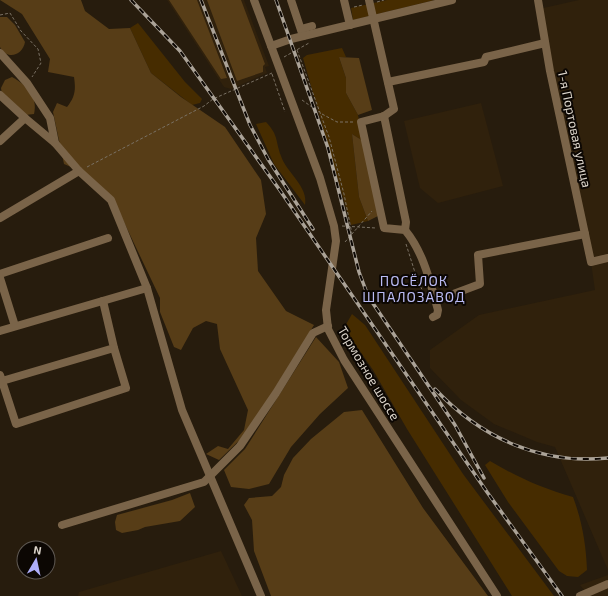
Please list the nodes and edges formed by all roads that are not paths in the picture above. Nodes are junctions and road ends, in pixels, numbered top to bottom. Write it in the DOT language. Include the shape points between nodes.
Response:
graph roads {
  1 [pos="254,0"];
  2 [pos="292,0"];
  3 [pos="344,0"];
  4 [pos="369,0"];
  5 [pos="452,0"];
  6 [pos="538,0"];
  7 [pos="373,19"];
  8 [pos="350,24"];
  9 [pos="312,26"];
  10 [pos="302,33"];
  11 [pos="545,43"];
  12 [pos="271,46"];
  13 [pos="0,53"];
  14 [pos="3,63"];
  15 [pos="388,82"];
  16 [pos="0,95"];
  17 [pos="384,116"];
  18 [pos="25,118"];
  19 [pos="0,141"];
  20 [pos="56,143"];
  21 [pos="79,171"];
  22 [pos="0,218"];
  23 [pos="405,230"];
  24 [pos="585,234"];
  25 [pos="108,238"];
  26 [pos="608,258"];
  27 [pos="0,274"];
  28 [pos="0,278"];
  29 [pos="147,288"];
  30 [pos="448,296"];
  31 [pos="103,301"];
  32 [pos="433,317"];
  33 [pos="16,326"];
  34 [pos="328,326"];
  35 [pos="0,330"];
  36 [pos="114,348"];
  37 [pos="1,378"];
  38 [pos="210,476"];
  39 [pos="62,525"];
  40 [pos="608,584"];
  41 [pos="261,596"];
  42 [pos="496,596"];
  43 [pos="580,596"];
  1 -- 12 [label="street, Тормозное шоссе"];
  2 -- 10 [label="street"];
  3 -- 8 [label="street"];
  4 -- 7 [label="street"];
  5 -- 7 [label="street"];
  6 -- 11 [label="street, 1-я Портовая улица"];
  7 -- 8 [label="street"];
  7 -- 15 [label="street"];
  8 -- 10 [label="street"];
  9 -- 10 [label="street"];
  10 -- 12 [label="street"];
  11 -- 15 [label="street" via="486,57 484,62"];
  11 -- 24 [label="street, 1-я Портовая улица"];
  12 -- 34 [label="street, Тормозное шоссе" via="320,178 334,226 336,241 326,310"];
  13 -- 14 [label="street"];
  14 -- 20 [label="street" via="28,83 50,118"];
  15 -- 17 [label="street" via="394,108"];
  16 -- 18 [label="street"];
  17 -- 23 [label="street" via="406,222"];
  17 -- 23 [label="street" via="361,122 384,228"];
  18 -- 19 [label="street"];
  18 -- 20 [label="street"];
  20 -- 21 [label="street"];
  21 -- 22 [label="street"];
  21 -- 29 [label="street" via="111,200"];
  23 -- 32 [label="street" via="415,242 426,271 438,310 437,315"];
  24 -- 26 [label="street, 1-я Портовая улица" via="591,262"];
  24 -- 30 [label="street" via="478,255 480,284"];
  25 -- 27 [label="street"];
  28 -- 33 [label="street"];
  29 -- 31 [label="street"];
  29 -- 38 [label="street" via="182,410"];
  31 -- 33 [label="street"];
  31 -- 36 [label="street"];
  33 -- 35 [label="street"];
  34 -- 38 [label="street" via="313,333 276,394 240,446"];
  34 -- 42 [label="street, Тормозное шоссе" via="344,360"];
  36 -- 37 [label="street"];
  36 -- 37 [label="street" via="126,388 16,424"];
  38 -- 39 [label="street" via="204,482"];
  38 -- 41 [label="street"];
  40 -- 43 [label="street"];
}
